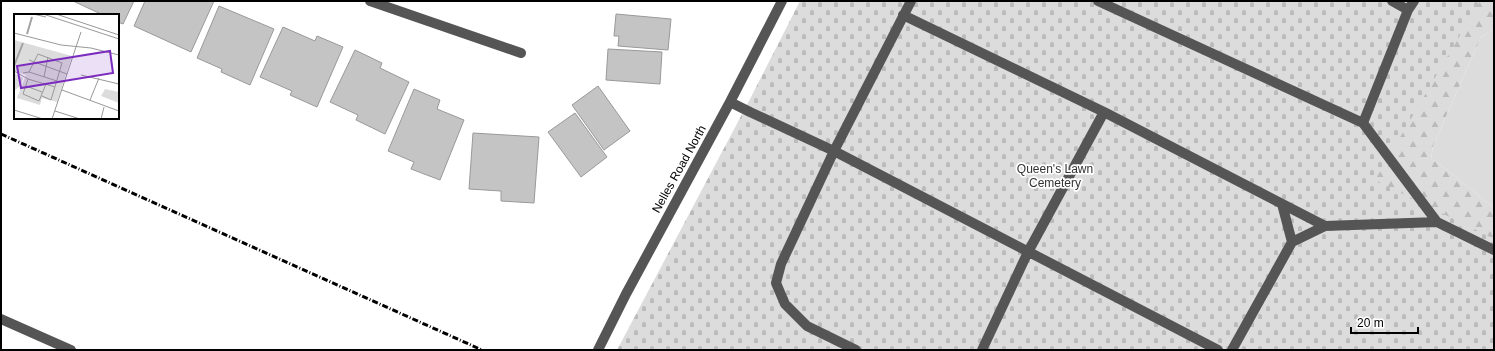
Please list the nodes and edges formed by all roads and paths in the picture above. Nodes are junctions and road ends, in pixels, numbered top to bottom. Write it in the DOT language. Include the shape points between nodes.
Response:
graph roads {
  1 [pos="370,1"];
  2 [pos="782,1"];
  3 [pos="911,1"];
  4 [pos="1098,1"];
  5 [pos="1392,1"];
  6 [pos="1414,1"];
  7 [pos="1408,10"];
  8 [pos="903,15"];
  9 [pos="521,53"];
  10 [pos="730,102"];
  11 [pos="1104,112"];
  12 [pos="1363,123"];
  13 [pos="834,151"];
  14 [pos="1282,204"];
  15 [pos="1437,222"];
  16 [pos="1325,226"];
  17 [pos="1292,242"];
  18 [pos="1494,250"];
  19 [pos="1028,252"];
  20 [pos="1,319"];
  21 [pos="71,350"];
  22 [pos="598,350"];
  23 [pos="856,350"];
  24 [pos="982,350"];
  25 [pos="1218,350"];
  26 [pos="1232,350"];
  1 -- 9 [label="street"];
  2 -- 10 [label="street, Nelles Road North"];
  3 -- 8 [label="street"];
  4 -- 12 [label="street"];
  5 -- 7 [label="street"];
  6 -- 7 [label="street"];
  7 -- 12 [label="street"];
  8 -- 11 [label="street"];
  8 -- 13 [label="street"];
  10 -- 13 [label="street"];
  10 -- 22 [label="street, Nelles Road North"];
  11 -- 14 [label="street"];
  11 -- 19 [label="street"];
  12 -- 15 [label="street"];
  13 -- 19 [label="street"];
  13 -- 23 [label="street" via="781,264 776,283 786,304 807,326"];
  14 -- 16 [label="street"];
  14 -- 17 [label="street"];
  15 -- 16 [label="street"];
  15 -- 18 [label="street"];
  16 -- 17 [label="street"];
  17 -- 26 [label="street"];
  19 -- 24 [label="street"];
  19 -- 25 [label="street"];
  20 -- 21 [label="street"];
}
